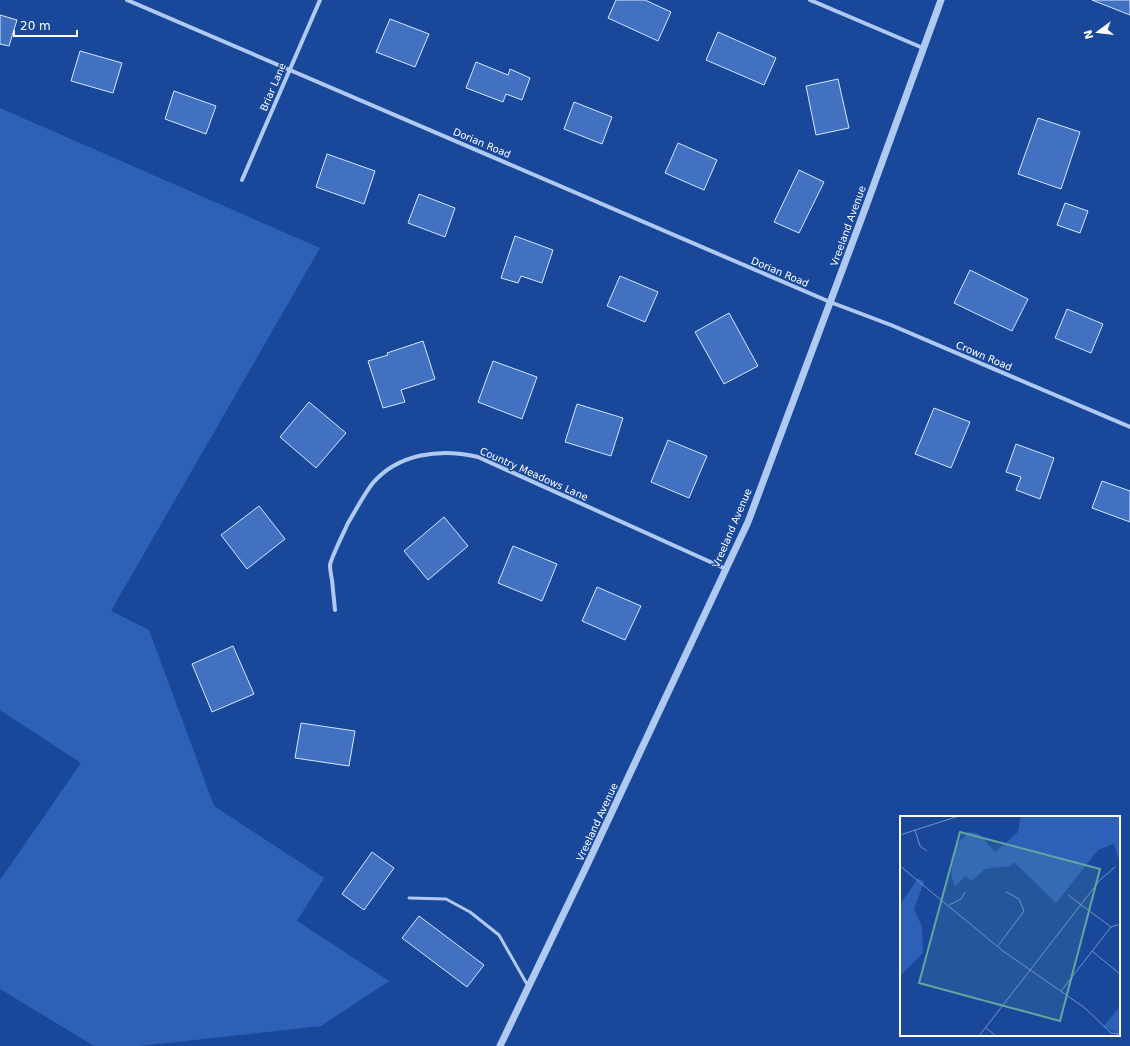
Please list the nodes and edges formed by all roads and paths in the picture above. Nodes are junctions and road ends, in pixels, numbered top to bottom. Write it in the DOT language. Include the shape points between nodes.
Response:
graph roads {
  1 [pos="127,0"];
  2 [pos="320,0"];
  3 [pos="810,0"];
  4 [pos="941,0"];
  5 [pos="923,48"];
  6 [pos="290,69"];
  7 [pos="242,180"];
  8 [pos="830,302"];
  9 [pos="1130,427"];
  10 [pos="726,569"];
  11 [pos="335,610"];
  12 [pos="409,898"];
  13 [pos="529,987"];
  14 [pos="500,1046"];
  1 -- 6 [label="street, Dorian Road"];
  2 -- 6 [label="street, Briar Lane"];
  3 -- 5 [label="street"];
  4 -- 5 [label="street, Vreeland Avenue"];
  5 -- 8 [label="street, Vreeland Avenue"];
  6 -- 7 [label="street, Briar Lane"];
  6 -- 8 [label="street, Dorian Road"];
  8 -- 9 [label="street, Crown Road" via="891,325"];
  8 -- 10 [label="street, Vreeland Avenue" via="748,522"];
  10 -- 11 [label="street, Country Meadows Lane" via="478,457 450,452 435,453 421,455 394,466 372,484 360,502 330,564"];
  10 -- 13 [label="street, Vreeland Avenue"];
  12 -- 13 [label="lane" via="446,899 470,912 499,936"];
  13 -- 14 [label="street, Vreeland Avenue"];
}
